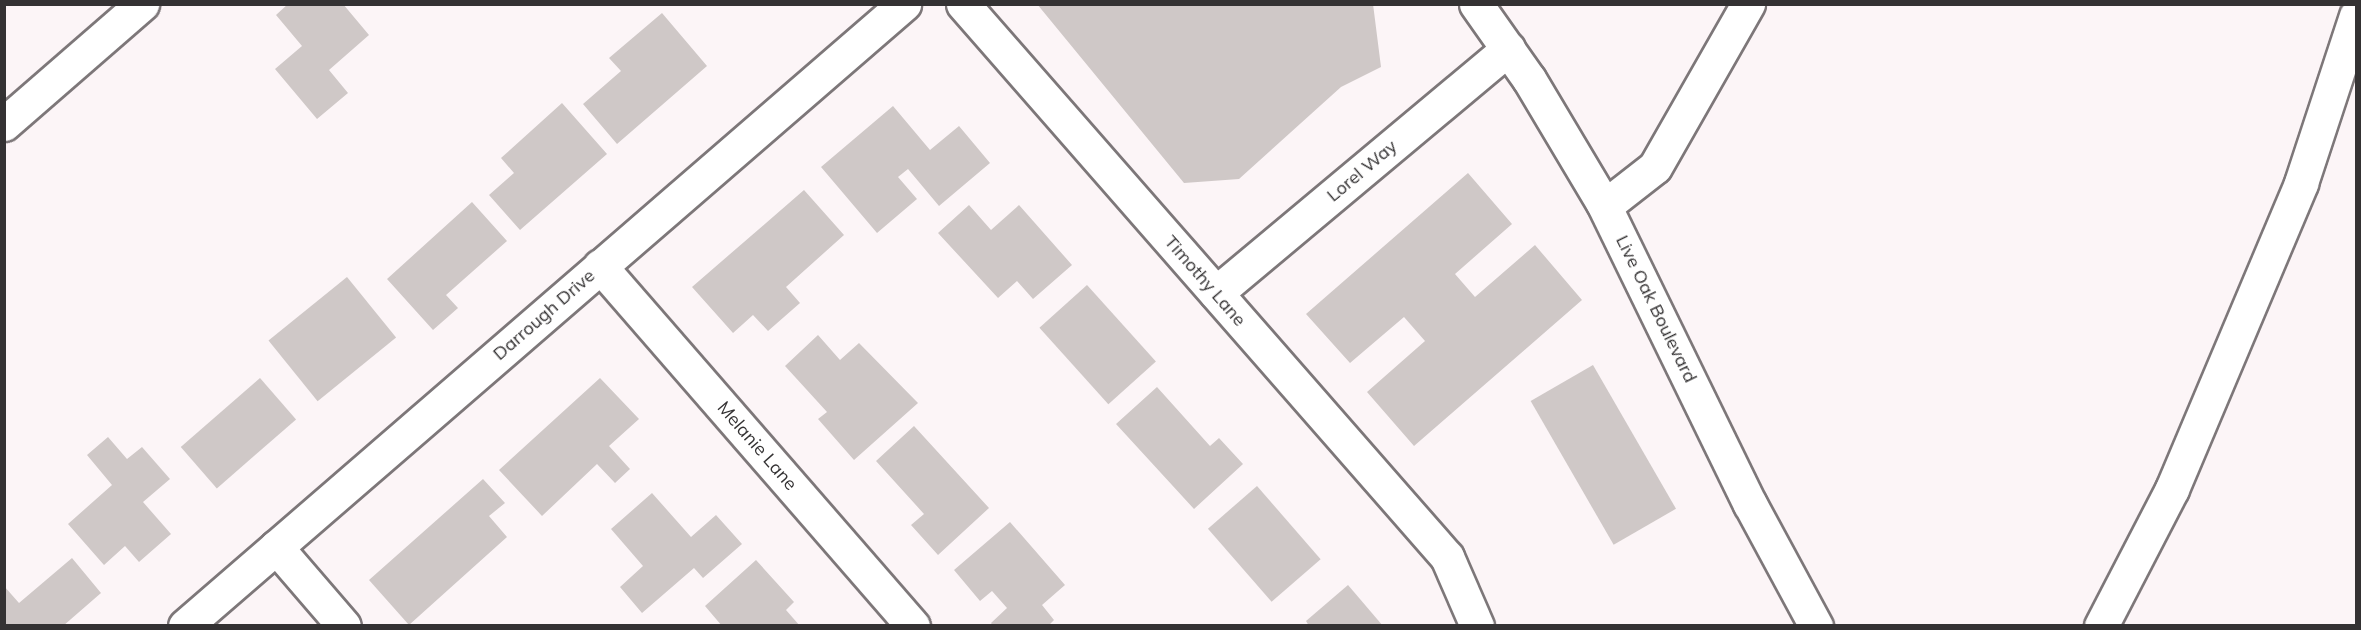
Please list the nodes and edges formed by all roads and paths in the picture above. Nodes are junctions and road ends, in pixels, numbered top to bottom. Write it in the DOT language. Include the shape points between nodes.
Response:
graph roads {
  1 [pos="142,4"];
  2 [pos="904,4"];
  3 [pos="963,4"];
  4 [pos="1476,4"];
  5 [pos="1748,4"];
  6 [pos="2356,16"];
  7 [pos="1508,49"];
  8 [pos="4,124"];
  9 [pos="1605,206"];
  10 [pos="600,266"];
  11 [pos="1216,293"];
  12 [pos="276,547"];
  13 [pos="185,626"];
  14 [pos="344,626"];
  15 [pos="913,626"];
  16 [pos="1477,626"];
  17 [pos="1816,626"];
  18 [pos="2101,626"];
  1 -- 8 [label="street"];
  2 -- 10 [label="street, Darrough Drive"];
  3 -- 11 [label="street, Timothy Lane"];
  4 -- 7 [label="street, Live Oak Boulevard"];
  5 -- 9 [label="street" via="1655,167"];
  6 -- 18 [label="street" via="2301,183 2172,489"];
  7 -- 9 [label="street, Live Oak Boulevard"];
  7 -- 11 [label="street, Lorel Way"];
  9 -- 17 [label="street, Live Oak Boulevard" via="1750,504"];
  10 -- 12 [label="street, Darrough Drive"];
  10 -- 15 [label="street, Melanie Lane"];
  11 -- 16 [label="street, Timothy Lane" via="1447,557"];
  12 -- 13 [label="street, Darrough Drive"];
  12 -- 14 [label="street"];
}
